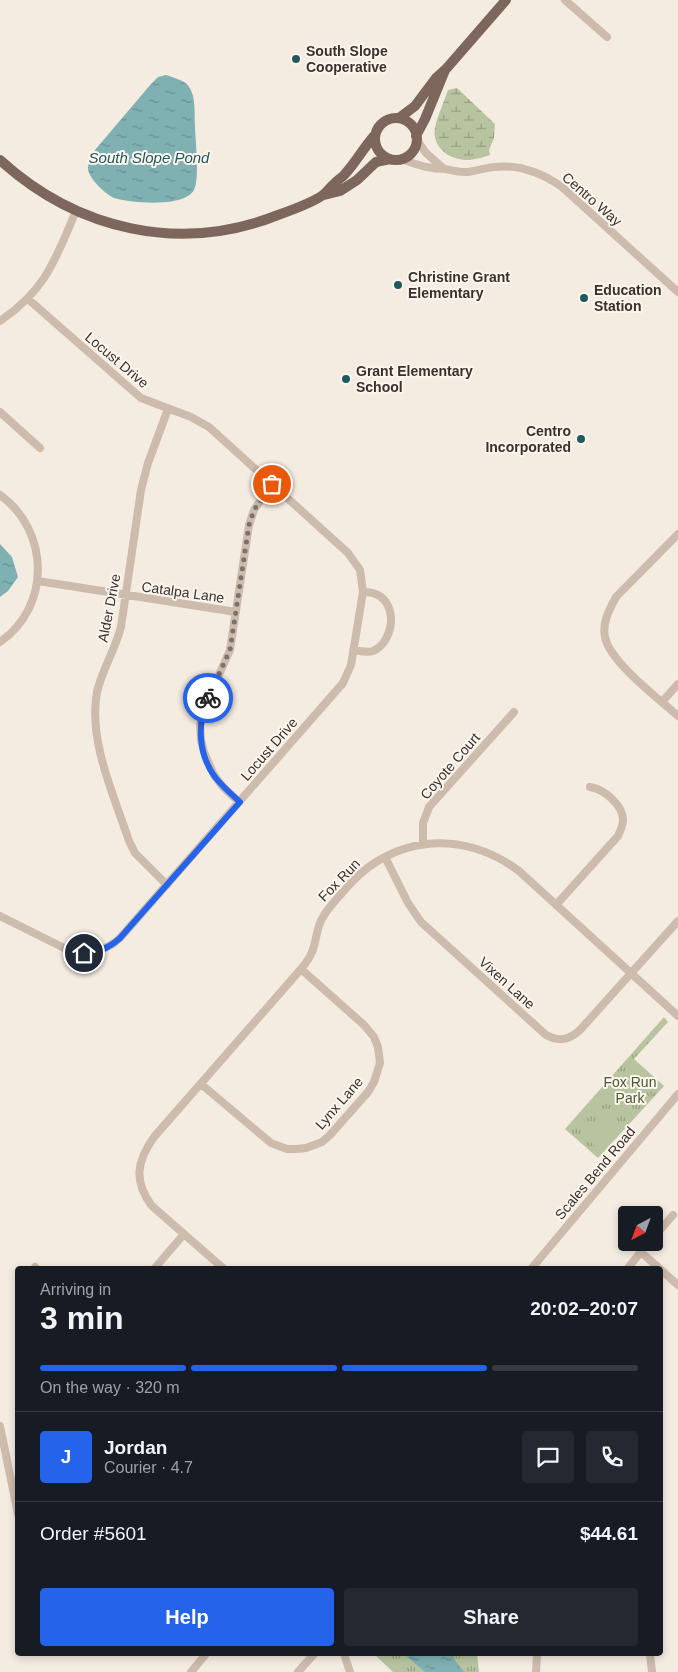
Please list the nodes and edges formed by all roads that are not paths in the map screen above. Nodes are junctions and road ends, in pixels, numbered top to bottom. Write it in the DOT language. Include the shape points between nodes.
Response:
graph roads {
  1 [pos="506,0"];
  2 [pos="565,0"];
  3 [pos="607,37"];
  4 [pos="446,69"];
  5 [pos="399,118"];
  6 [pos="375,135"];
  7 [pos="417,138"];
  8 [pos="395,159"];
  9 [pos="0,160"];
  10 [pos="443,168"];
  11 [pos="324,195"];
  12 [pos="76,211"];
  13 [pos="678,292"];
  14 [pos="28,299"];
  15 [pos="0,321"];
  16 [pos="168,409"];
  17 [pos="0,412"];
  18 [pos="40,448"];
  19 [pos="272,484"];
  20 [pos="0,495"];
  21 [pos="678,534"];
  22 [pos="38,581"];
  23 [pos="363,592"];
  24 [pos="125,596"];
  25 [pos="236,612"];
  26 [pos="0,642"];
  27 [pos="354,650"];
  28 [pos="678,684"];
  29 [pos="662,702"];
  30 [pos="514,712"];
  31 [pos="678,716"];
  32 [pos="590,787"];
  33 [pos="240,802"];
  34 [pos="423,844"];
  35 [pos="386,857"];
  36 [pos="167,884"];
  37 [pos="556,905"];
  38 [pos="0,916"];
  39 [pos="678,921"];
  40 [pos="301,969"];
  41 [pos="631,973"];
  42 [pos="678,1016"];
  43 [pos="201,1084"];
  44 [pos="678,1094"];
  45 [pos="673,1215"];
  46 [pos="663,1227"];
  47 [pos="184,1234"];
  48 [pos="641,1252"];
  49 [pos="157,1266"];
  50 [pos="221,1266"];
  51 [pos="534,1266"];
  52 [pos="629,1266"];
  53 [pos="657,1266"];
  54 [pos="663,1272"];
  55 [pos="678,1285"];
  56 [pos="0,1426"];
  57 [pos="15,1499"];
  58 [pos="204,1656"];
  59 [pos="312,1656"];
  60 [pos="345,1656"];
  61 [pos="537,1656"];
  62 [pos="650,1656"];
  63 [pos="191,1672"];
  64 [pos="298,1672"];
  65 [pos="350,1672"];
  66 [pos="536,1672"];
  67 [pos="652,1672"];
  1 -- 4 [label="main road"];
  2 -- 3 [label="street"];
  4 -- 5 [label="main road" via="415,106"];
  4 -- 7 [label="main road"];
  5 -- 6 [label="main road" via="387,120"];
  5 -- 7 [label="main road" via="411,124"];
  6 -- 8 [label="main road" via="377,147 384,156"];
  6 -- 11 [label="main road" via="344,176"];
  7 -- 8 [label="main road" via="410,154"];
  7 -- 10 [label="street" via="426,153"];
  8 -- 10 [label="street, Centro Way"];
  8 -- 11 [label="main road" via="376,162 340,192"];
  9 -- 12 [label="main road" via="45,195"];
  10 -- 13 [label="street, Centro Way" via="467,172 517,167 549,178"];
  11 -- 12 [label="main road" via="252,225 205,233 145,231"];
  12 -- 14 [label="street" via="51,267"];
  14 -- 15 [label="street"];
  14 -- 16 [label="street, Locust Drive" via="141,398"];
  16 -- 19 [label="street, Locust Drive" via="209,427"];
  16 -- 24 [label="street, Alder Drive" via="141,490"];
  17 -- 18 [label="street"];
  19 -- 23 [label="street, Locust Drive" via="348,553 360,570"];
  19 -- 25 [label="street" via="254,510 249,525"];
  20 -- 22 [label="street" via="14,507 31,533 38,557"];
  21 -- 29 [label="street" via="616,597 605,623 605,638 612,653"];
  22 -- 24 [label="street, Catalpa Lane"];
  22 -- 26 [label="street" via="33,601 23,620"];
  23 -- 27 [label="street, Locust Drive"];
  23 -- 27 [label="street" via="376,594 385,601 390,628 386,639 373,651"];
  24 -- 25 [label="street, Catalpa Lane"];
  24 -- 36 [label="street, Alder Drive" via="117,642 98,692 96,731 99,750 129,841 135,853"];
  25 -- 33 [label="street" via="230,650 206,702 200,725 202,746 211,770 223,787"];
  27 -- 33 [label="street, Locust Drive" via="343,683"];
  28 -- 29 [label="street"];
  29 -- 31 [label="street"];
  30 -- 34 [label="street, Coyote Court" via="430,807 423,823"];
  32 -- 37 [label="street" via="598,789 619,807 623,824 618,836"];
  33 -- 36 [label="street, Locust Drive"];
  34 -- 35 [label="street, Fox Run"];
  34 -- 37 [label="street, Fox Run" via="457,844 496,856 519,871"];
  35 -- 40 [label="street, Fox Run" via="360,874 327,910 318,926 312,952"];
  35 -- 41 [label="street, Vixen Lane" via="421,922 552,1038 572,1037"];
  36 -- 38 [label="street, Locust Drive" via="113,945 93,952 72,952"];
  37 -- 41 [label="street, Fox Run"];
  39 -- 41 [label="street, Vixen Lane"];
  40 -- 43 [label="street, Fox Run"];
  40 -- 43 [label="street, Lynx Lane" via="374,1037 380,1063 368,1092 322,1142 306,1148 287,1149 271,1143"];
  41 -- 42 [label="street, Fox Run"];
  43 -- 47 [label="street, Fox Run" via="145,1150 139,1168 141,1188 146,1198"];
  44 -- 51 [label="street, Scales Bend Road"];
  45 -- 46 [label="street"];
  47 -- 49 [label="street"];
  47 -- 50 [label="street, Fox Run"];
  48 -- 52 [label="street"];
  48 -- 53 [label="street"];
  54 -- 55 [label="street"];
  56 -- 57 [label="street"];
  58 -- 63 [label="street"];
  59 -- 64 [label="street"];
  60 -- 65 [label="street"];
  61 -- 66 [label="street"];
  62 -- 67 [label="street"];
}
